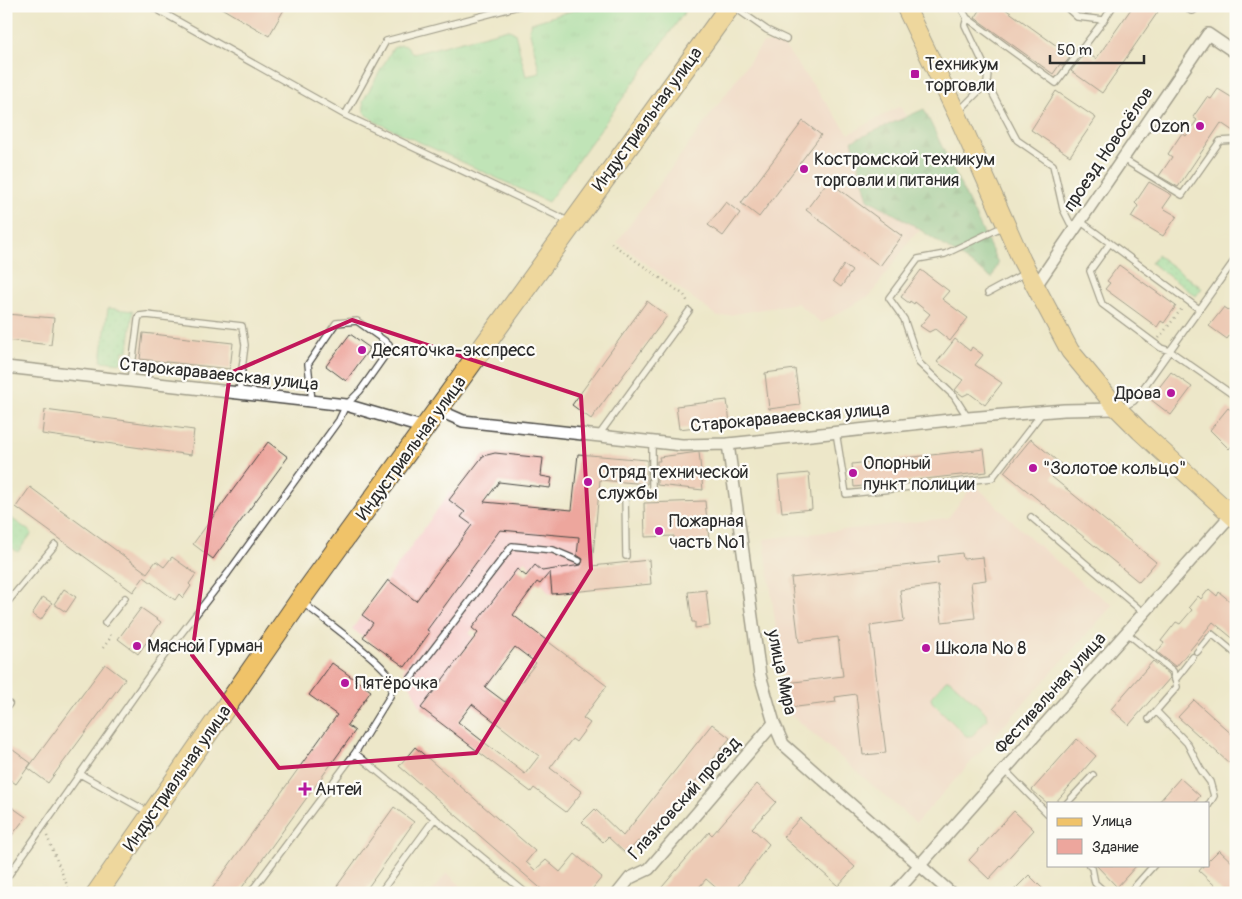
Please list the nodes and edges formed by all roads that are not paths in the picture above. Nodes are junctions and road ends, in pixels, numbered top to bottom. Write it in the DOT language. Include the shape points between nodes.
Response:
graph roads {
  1 [pos="151,6"];
  2 [pos="519,6"];
  3 [pos="731,6"];
  4 [pos="905,6"];
  5 [pos="960,6"];
  6 [pos="1065,6"];
  7 [pos="1113,6"];
  8 [pos="967,18"];
  9 [pos="1104,20"];
  10 [pos="786,39"];
  11 [pos="1236,53"];
  12 [pos="986,83"];
  13 [pos="957,114"];
  14 [pos="344,115"];
  15 [pos="1236,140"];
  16 [pos="1123,159"];
  17 [pos="1080,221"];
  18 [pos="572,223"];
  19 [pos="1006,225"];
  20 [pos="1074,231"];
  21 [pos="1110,243"];
  22 [pos="1236,258"];
  23 [pos="1031,279"];
  24 [pos="988,293"];
  25 [pos="1199,309"];
  26 [pos="689,311"];
  27 [pos="1170,350"];
  28 [pos="6,367"];
  29 [pos="130,382"];
  30 [pos="239,393"];
  31 [pos="1236,397"];
  32 [pos="312,401"];
  33 [pos="346,405"];
  34 [pos="1118,409"];
  35 [pos="438,410"];
  36 [pos="1042,412"];
  37 [pos="968,418"];
  38 [pos="425,428"];
  39 [pos="836,432"];
  40 [pos="599,435"];
  41 [pos="652,442"];
  42 [pos="728,444"];
  43 [pos="1234,513"];
  44 [pos="1032,517"];
  45 [pos="55,545"];
  46 [pos="626,556"];
  47 [pos="579,560"];
  48 [pos="125,598"];
  49 [pos="300,600"];
  50 [pos="6,604"];
  51 [pos="1144,613"];
  52 [pos="105,623"];
  53 [pos="1127,633"];
  54 [pos="1197,652"];
  55 [pos="1236,654"];
  56 [pos="1193,657"];
  57 [pos="1175,680"];
  58 [pos="392,687"];
  59 [pos="1156,711"];
  60 [pos="1149,720"];
  61 [pos="774,723"];
  62 [pos="355,753"];
  63 [pos="1004,770"];
  64 [pos="80,774"];
  65 [pos="1093,776"];
  66 [pos="1068,802"];
  67 [pos="1210,803"];
  68 [pos="1047,813"];
  69 [pos="152,814"];
  70 [pos="435,818"];
  71 [pos="919,864"];
  72 [pos="1090,866"];
  73 [pos="1153,866"];
  74 [pos="6,879"];
  75 [pos="97,893"];
  76 [pos="250,893"];
  77 [pos="380,893"];
  78 [pos="526,893"];
  79 [pos="618,893"];
  80 [pos="895,893"];
  81 [pos="952,893"];
  82 [pos="1106,893"];
  83 [pos="1129,893"];
  1 -- 14 [label="lane"];
  2 -- 14 [label="lane" via="386,41"];
  3 -- 10 [label="lane"];
  3 -- 18 [label="highway, Индустриальная улица"];
  4 -- 13 [label="main road"];
  5 -- 8 [label="lane"];
  6 -- 9 [label="lane" via="1077,17"];
  7 -- 9 [label="lane"];
  8 -- 9 [label="lane" via="1056,83"];
  8 -- 12 [label="lane" via="965,25 986,66"];
  11 -- 16 [label="street, проезд Новосёлов" via="1208,34"];
  12 -- 13 [label="lane"];
  12 -- 20 [label="lane" via="1017,140 1053,165 1064,209"];
  13 -- 19 [label="main road"];
  14 -- 18 [label="lane"];
  15 -- 16 [label="lane" via="1220,142 1182,195"];
  16 -- 17 [label="street, проезд Новосёлов"];
  17 -- 20 [label="street, проезд Новосёлов"];
  17 -- 21 [label="lane"];
  18 -- 35 [label="highway, Индустриальная улица"];
  19 -- 23 [label="main road"];
  19 -- 37 [label="lane" via="945,254 918,259 889,298 904,319 919,363 954,396"];
  20 -- 23 [label="street, проезд Новосёлов"];
  21 -- 25 [label="lane"];
  21 -- 27 [label="lane" via="1090,271 1102,304"];
  22 -- 25 [label="lane"];
  23 -- 24 [label="lane"];
  23 -- 34 [label="main road" via="1070,351"];
  25 -- 27 [label="lane"];
  26 -- 40 [label="lane"];
  27 -- 31 [label="lane"];
  27 -- 34 [label="lane" via="1134,401"];
  28 -- 29 [label="street, Старокараваевская улица"];
  29 -- 30 [label="street, Старокараваевская улица"];
  29 -- 30 [label="lane" via="138,320 139,316 146,315 242,326 245,345"];
  30 -- 32 [label="street, Старокараваевская улица"];
  32 -- 33 [label="street, Старокараваевская улица"];
  32 -- 33 [label="lane" via="310,360 336,323 356,321 387,341 390,347 360,391"];
  33 -- 38 [label="street, Старокараваевская улица"];
  33 -- 64 [label="lane" via="339,420 228,573 152,670"];
  34 -- 36 [label="street, Старокараваевская улица"];
  34 -- 43 [label="main road"];
  35 -- 38 [label="highway, Индустриальная улица"];
  35 -- 40 [label="street, Старокараваевская улица" via="463,421"];
  36 -- 37 [label="street, Старокараваевская улица"];
  36 -- 39 [label="lane" via="992,478 846,494"];
  37 -- 39 [label="street, Старокараваевская улица"];
  38 -- 49 [label="highway, Индустриальная улица"];
  39 -- 42 [label="street, Старокараваевская улица"];
  40 -- 41 [label="street, Старокараваевская улица"];
  41 -- 42 [label="street, Старокараваевская улица"];
  41 -- 46 [label="lane" via="652,490 644,494 626,494"];
  42 -- 61 [label="street, улица Мира" via="760,675"];
  43 -- 51 [label="street, Фестивальная улица"];
  44 -- 51 [label="lane"];
  45 -- 50 [label="lane"];
  47 -- 58 [label="lane" via="553,550 512,546 408,682"];
  48 -- 52 [label="lane"];
  49 -- 58 [label="lane" via="378,664 390,677"];
  49 -- 69 [label="highway, Индустриальная улица"];
  51 -- 53 [label="street, Фестивальная улица"];
  53 -- 57 [label="lane" via="1173,671"];
  53 -- 63 [label="street, Фестивальная улица"];
  54 -- 55 [label="lane" via="1212,634"];
  56 -- 57 [label="lane"];
  57 -- 59 [label="lane" via="1176,688"];
  58 -- 62 [label="lane" via="390,696"];
  59 -- 60 [label="lane"];
  59 -- 67 [label="lane" via="1187,742 1210,782 1214,796"];
  61 -- 71 [label="street, улица Мира" via="783,744"];
  61 -- 79 [label="street, Глазковский проезд" via="648,869 630,878"];
  62 -- 70 [label="lane"];
  62 -- 76 [label="lane"];
  63 -- 68 [label="lane"];
  63 -- 71 [label="street, Фестивальная улица"];
  64 -- 69 [label="lane"];
  64 -- 74 [label="lane"];
  65 -- 66 [label="lane"];
  69 -- 75 [label="highway, Индустриальная улица"];
  70 -- 77 [label="lane"];
  70 -- 78 [label="lane"];
  71 -- 80 [label="street, Фестивальная улица"];
  71 -- 81 [label="street, улица Мира"];
  72 -- 82 [label="lane" via="1095,882"];
  73 -- 83 [label="lane"];
}
